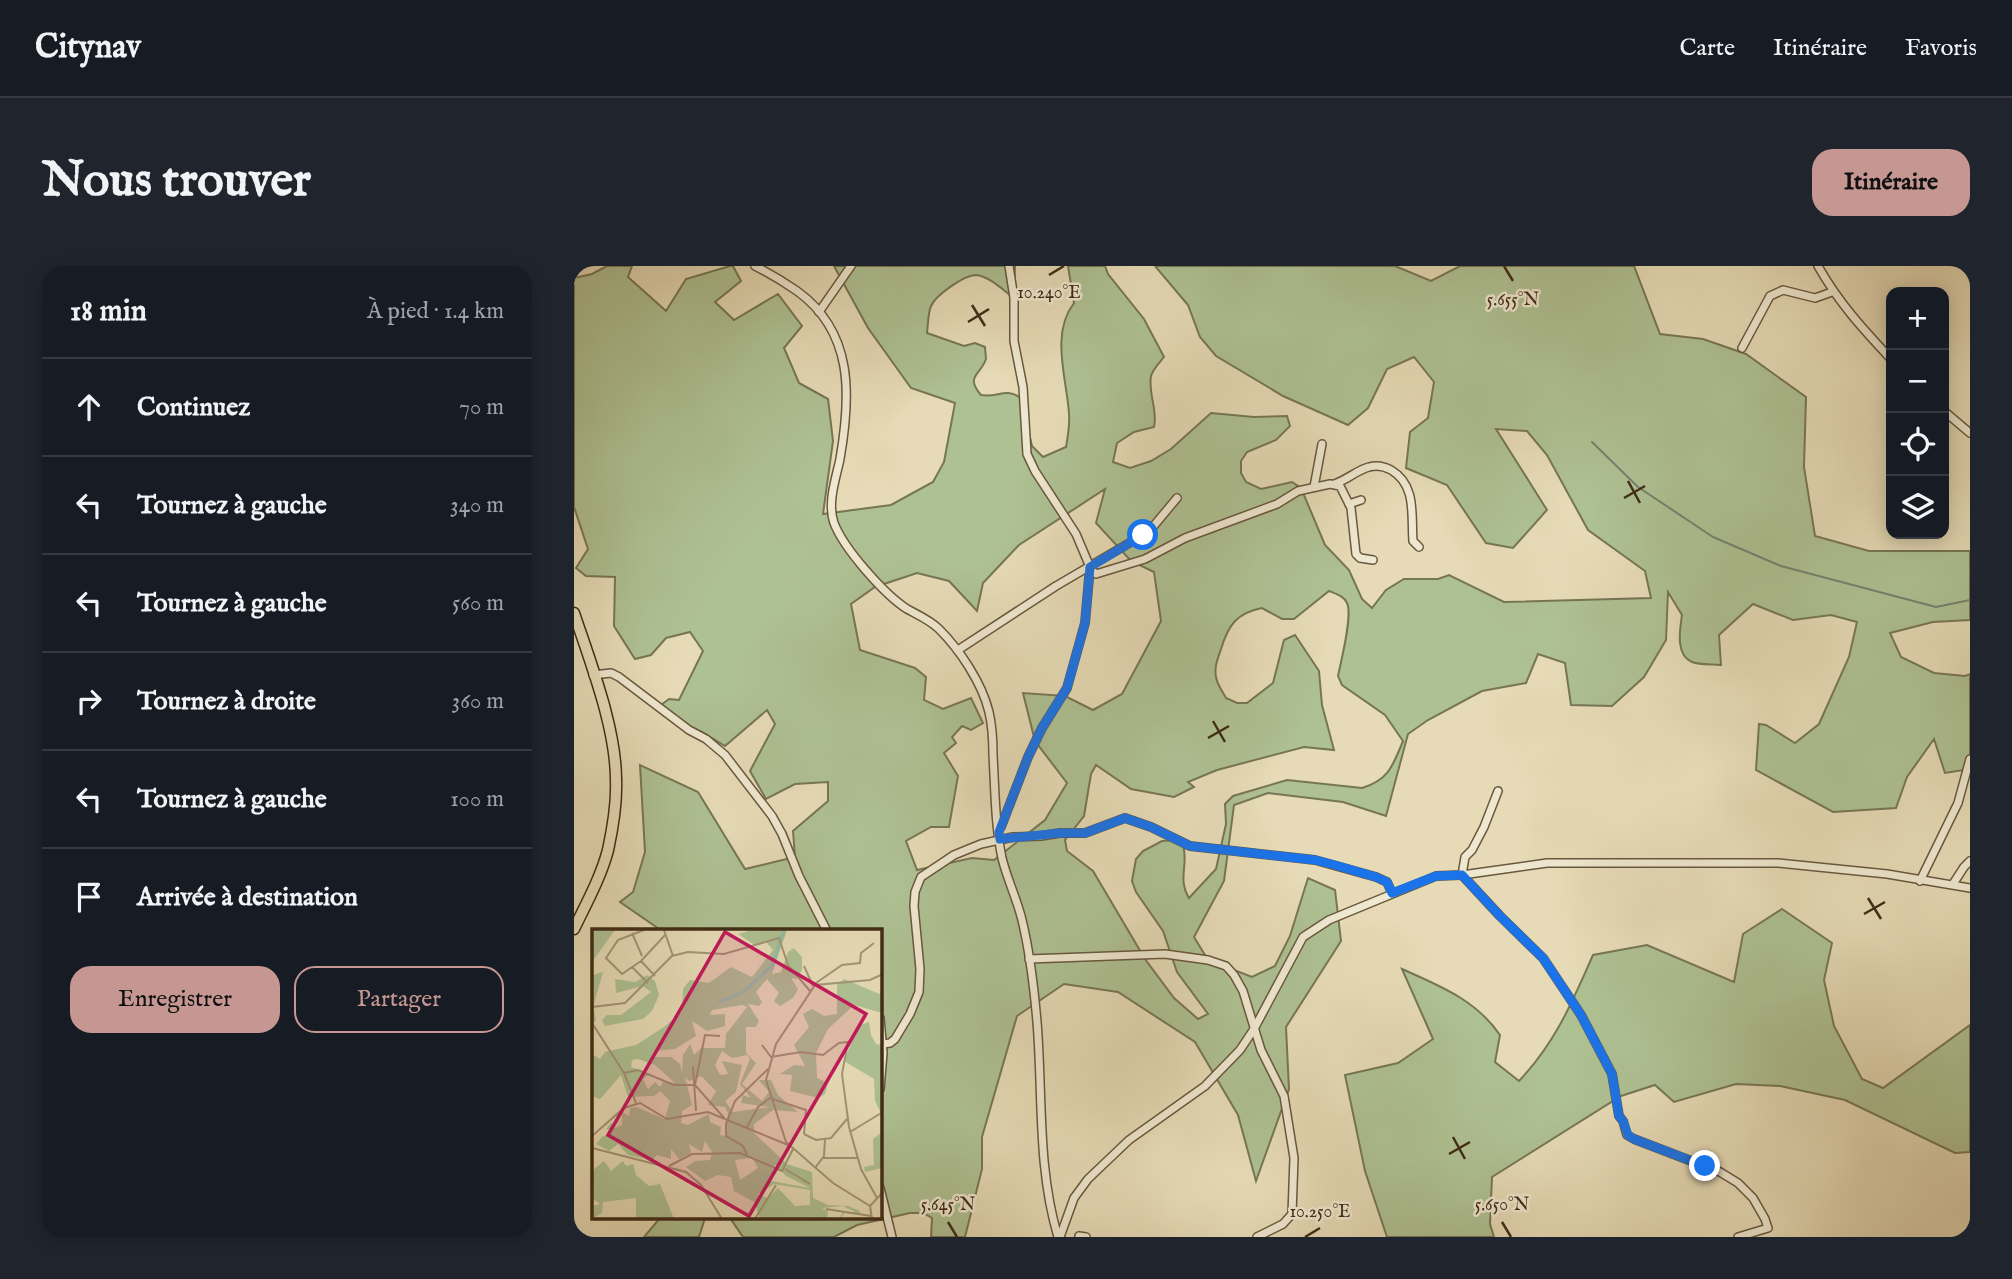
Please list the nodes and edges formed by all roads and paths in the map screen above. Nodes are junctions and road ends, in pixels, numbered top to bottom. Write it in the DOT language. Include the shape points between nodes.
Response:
graph roads {
  1 [pos="755,266"];
  2 [pos="851,266"];
  3 [pos="1009,266"];
  4 [pos="1818,266"];
  5 [pos="1832,292"];
  6 [pos="819,312"];
  7 [pos="1742,348"];
  8 [pos="1886,354"];
  9 [pos="1946,413"];
  10 [pos="1970,433"];
  11 [pos="1322,444"];
  12 [pos="1331,485"];
  13 [pos="1314,487"];
  14 [pos="1177,498"];
  15 [pos="1361,500"];
  16 [pos="1349,503"];
  17 [pos="1419,547"];
  18 [pos="1374,561"];
  19 [pos="1090,567"];
  20 [pos="574,614"];
  21 [pos="958,650"];
  22 [pos="593,674"];
  23 [pos="1970,759"];
  24 [pos="1498,791"];
  25 [pos="1000,836"];
  26 [pos="1970,861"];
  27 [pos="1462,875"];
  28 [pos="1920,881"];
  29 [pos="1953,884"];
  30 [pos="1969,887"];
  31 [pos="1392,893"];
  32 [pos="574,929"];
  33 [pos="826,929"];
  34 [pos="1029,959"];
  35 [pos="1254,1029"];
  36 [pos="882,1035"];
  37 [pos="883,1044"];
  38 [pos="882,1059"];
  39 [pos="882,1196"];
  40 [pos="892,1237"];
  41 [pos="1059,1237"];
  42 [pos="1257,1237"];
  43 [pos="1738,1237"];
  1 -- 6 [label="street" via="798,291"];
  2 -- 6 [label="street"];
  3 -- 19 [label="street" via="1027,454 1076,534"];
  4 -- 5 [label="street"];
  5 -- 7 [label="street" via="1815,298 1783,290 1770,296"];
  5 -- 8 [label="street"];
  6 -- 21 [label="street" via="842,354 847,385 833,521 879,584 938,627"];
  9 -- 10 [label="street"];
  11 -- 13 [label="street"];
  12 -- 13 [label="street"];
  12 -- 16 [label="street" via="1340,486"];
  12 -- 17 [label="street" via="1367,467 1395,473 1409,493 1413,541"];
  13 -- 19 [label="street" via="1196,533 1135,563 1096,574"];
  14 -- 19 [label="street" via="1152,528"];
  15 -- 16 [label="street"];
  16 -- 18 [label="street" via="1356,554"];
  19 -- 21 [label="street"];
  19 -- 25 [label="street" via="1085,623 1067,688 1028,757"];
  20 -- 22 [label="highway"];
  21 -- 25 [label="street" via="989,713"];
  22 -- 32 [label="highway" via="617,780 607,852"];
  22 -- 33 [label="street" via="618,677 725,755 776,824"];
  23 -- 28 [label="street" via="1958,803"];
  24 -- 27 [label="street" via="1475,845 1465,857"];
  25 -- 31 [label="street" via="1085,833 1125,818 1190,846 1315,860 1376,877 1387,882"];
  25 -- 34 [label="street"];
  25 -- 37 [label="street" via="954,855 921,877 914,906 919,992 895,1039"];
  26 -- 29 [label="street"];
  27 -- 28 [label="street" via="1547,863 1778,863"];
  27 -- 31 [label="street" via="1436,876"];
  27 -- 43 [label="street" via="1543,958 1581,1015 1612,1074 1619,1116 1628,1135 1720,1172 1753,1198 1768,1228"];
  28 -- 29 [label="street"];
  29 -- 30 [label="street"];
  31 -- 35 [label="street" via="1329,920 1303,937"];
  34 -- 35 [label="street" via="1165,954 1208,960 1226,966 1234,975"];
  34 -- 41 [label="street" via="1041,1067 1044,1162"];
  35 -- 41 [label="street" via="1205,1086 1129,1140 1088,1179 1074,1198"];
  35 -- 42 [label="street" via="1284,1096 1294,1166 1292,1214"];
  36 -- 37 [label="street"];
  37 -- 38 [label="street"];
  39 -- 40 [label="street"];
}
